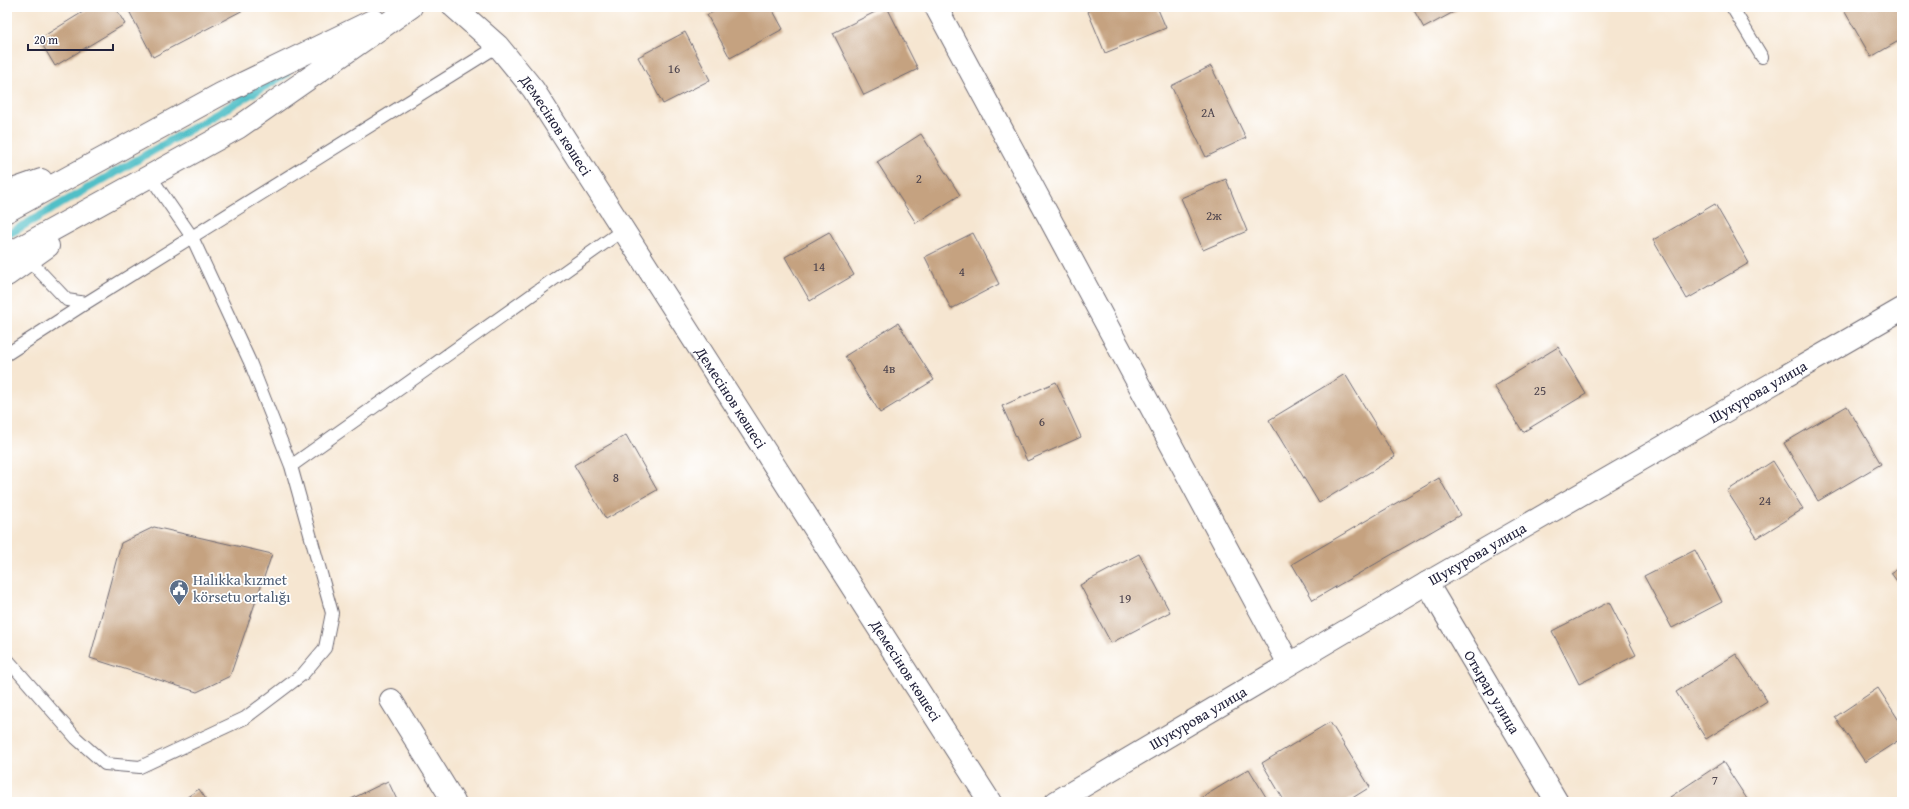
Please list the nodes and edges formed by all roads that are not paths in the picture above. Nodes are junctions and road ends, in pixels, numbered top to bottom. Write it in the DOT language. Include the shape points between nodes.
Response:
graph roads {
  1 [pos="400,7"];
  2 [pos="411,7"];
  3 [pos="454,7"];
  4 [pos="936,7"];
  5 [pos="1732,7"];
  6 [pos="498,46"];
  7 [pos="1762,57"];
  8 [pos="105,157"];
  9 [pos="150,176"];
  10 [pos="128,188"];
  11 [pos="7,192"];
  12 [pos="7,211"];
  13 [pos="623,230"];
  14 [pos="192,237"];
  15 [pos="7,255"];
  16 [pos="29,260"];
  17 [pos="7,275"];
  18 [pos="86,303"];
  19 [pos="1900,317"];
  20 [pos="7,354"];
  21 [pos="291,466"];
  22 [pos="1427,583"];
  23 [pos="7,659"];
  24 [pos="1289,664"];
  25 [pos="391,700"];
  26 [pos="454,802"];
  27 [pos="990,802"];
  28 [pos="1056,802"];
  29 [pos="1557,802"];
  1 -- 8 [label="street" via="221,94"];
  2 -- 9 [label="street" via="239,127"];
  3 -- 6 [label="street, Демесінов көшесі"];
  4 -- 24 [label="street"];
  5 -- 7 [label="lane"];
  6 -- 13 [label="street, Демесінов көшесі" via="533,89"];
  6 -- 14 [label="lane"];
  8 -- 11 [label="street"];
  8 -- 12 [label="street"];
  9 -- 10 [label="street"];
  9 -- 14 [label="lane"];
  10 -- 15 [label="street"];
  10 -- 16 [label="street"];
  13 -- 21 [label="lane"];
  13 -- 27 [label="street, Демесінов көшесі"];
  14 -- 18 [label="lane"];
  14 -- 21 [label="lane" via="250,362"];
  16 -- 17 [label="street"];
  16 -- 18 [label="lane" via="67,300"];
  18 -- 20 [label="lane"];
  19 -- 22 [label="street, Шукурова улица"];
  21 -- 23 [label="lane" via="332,613 325,648 303,674 245,718 140,768 104,764 76,738"];
  22 -- 24 [label="street, Шукурова улица"];
  22 -- 29 [label="street, Отырар улица"];
  24 -- 28 [label="street, Шукурова улица"];
  25 -- 26 [label="street"];
}
